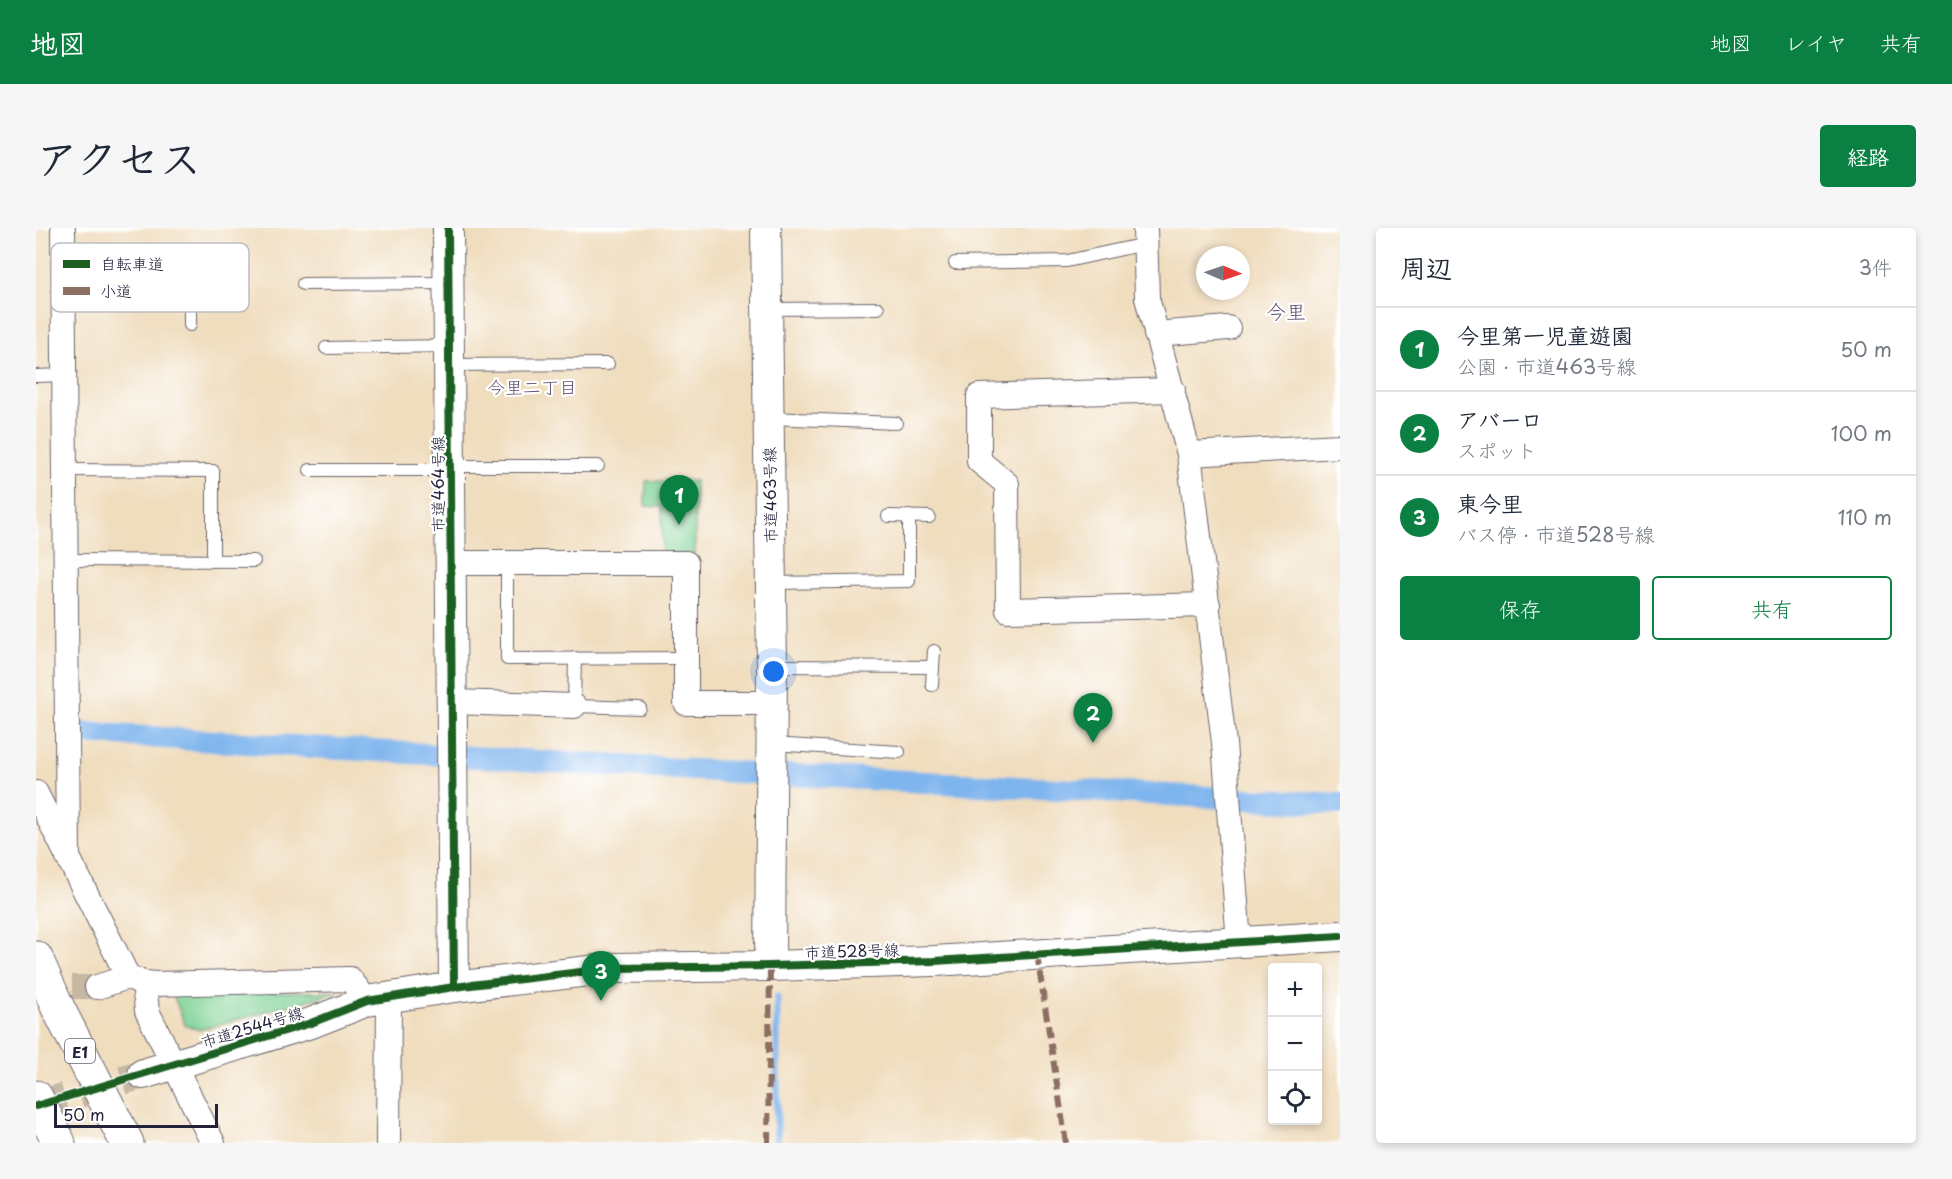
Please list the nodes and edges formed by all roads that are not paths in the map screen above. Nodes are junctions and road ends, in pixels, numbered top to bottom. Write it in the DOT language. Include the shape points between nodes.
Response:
graph roads {
  1 [pos="63,228"];
  2 [pos="448,228"];
  3 [pos="766,228"];
  4 [pos="1145,236"];
  5 [pos="63,243"];
  6 [pos="955,263"];
  7 [pos="448,283"];
  8 [pos="303,284"];
  9 [pos="878,308"];
  10 [pos="766,309"];
  11 [pos="64,312"];
  12 [pos="190,312"];
  13 [pos="190,324"];
  14 [pos="1228,328"];
  15 [pos="1156,334"];
  16 [pos="326,348"];
  17 [pos="449,355"];
  18 [pos="609,364"];
  19 [pos="64,375"];
  20 [pos="36,376"];
  21 [pos="1173,390"];
  22 [pos="768,418"];
  23 [pos="896,423"];
  24 [pos="1340,446"];
  25 [pos="1189,454"];
  26 [pos="450,466"];
  27 [pos="598,466"];
  28 [pos="65,470"];
  29 [pos="310,470"];
  30 [pos="888,516"];
  31 [pos="909,516"];
  32 [pos="929,517"];
  33 [pos="65,560"];
  34 [pos="213,561"];
  35 [pos="254,561"];
  36 [pos="451,562"];
  37 [pos="507,563"];
  38 [pos="770,583"];
  39 [pos="1209,605"];
  40 [pos="934,651"];
  41 [pos="575,658"];
  42 [pos="686,658"];
  43 [pos="772,666"];
  44 [pos="933,667"];
  45 [pos="932,685"];
  46 [pos="452,702"];
  47 [pos="772,703"];
  48 [pos="574,706"];
  49 [pos="640,708"];
  50 [pos="899,752"];
  51 [pos="772,762"];
  52 [pos="36,793"];
  53 [pos="68,858"];
  54 [pos="1340,936"];
  55 [pos="1239,943"];
  56 [pos="36,958"];
  57 [pos="770,966"];
  58 [pos="136,980"];
  59 [pos="96,987"];
  60 [pos="454,987"];
  61 [pos="378,1000"];
  62 [pos="174,1064"];
  63 [pos="143,1074"];
  64 [pos="36,1097"];
  65 [pos="59,1143"];
  66 [pos="127,1143"];
  67 [pos="213,1143"];
  68 [pos="388,1143"];
  1 -- 5 [label="street"];
  2 -- 7 [label="street, 市道464号線"];
  3 -- 10 [label="street, 市道463号線"];
  4 -- 6 [label="lane" via="1067,261"];
  4 -- 15 [label="street" via="1147,298"];
  7 -- 8 [label="lane"];
  7 -- 17 [label="street, 市道464号線"];
  9 -- 10 [label="lane"];
  10 -- 22 [label="street, 市道463号線"];
  11 -- 19 [label="street"];
  12 -- 13 [label="lane"];
  14 -- 15 [label="street"];
  15 -- 21 [label="street"];
  16 -- 17 [label="lane"];
  17 -- 18 [label="lane"];
  17 -- 26 [label="street, 市道464号線"];
  19 -- 20 [label="lane"];
  19 -- 28 [label="street"];
  21 -- 25 [label="street"];
  21 -- 39 [label="street" via="980,396 979,461 1006,484 1008,610"];
  22 -- 23 [label="lane"];
  22 -- 38 [label="street, 市道463号線"];
  24 -- 25 [label="street"];
  25 -- 39 [label="street"];
  26 -- 27 [label="lane"];
  26 -- 29 [label="lane" via="435,470"];
  26 -- 36 [label="street, 市道464号線"];
  28 -- 33 [label="street"];
  28 -- 34 [label="lane" via="213,471"];
  30 -- 31 [label="lane"];
  31 -- 32 [label="lane"];
  31 -- 38 [label="lane" via="909,582"];
  33 -- 34 [label="lane"];
  33 -- 53 [label="street"];
  34 -- 35 [label="lane"];
  36 -- 37 [label="street"];
  36 -- 46 [label="street, 市道464号線"];
  37 -- 41 [label="lane" via="507,658"];
  37 -- 42 [label="street" via="686,563"];
  38 -- 43 [label="street, 市道463号線"];
  39 -- 55 [label="street"];
  40 -- 44 [label="lane"];
  41 -- 42 [label="lane"];
  41 -- 48 [label="lane"];
  42 -- 47 [label="street" via="686,703"];
  43 -- 44 [label="lane"];
  43 -- 47 [label="street, 市道463号線"];
  44 -- 45 [label="lane"];
  46 -- 48 [label="street"];
  46 -- 60 [label="street, 市道464号線"];
  47 -- 51 [label="street, 市道463号線"];
  48 -- 49 [label="lane"];
  50 -- 51 [label="lane"];
  51 -- 57 [label="street, 市道463号線"];
  52 -- 53 [label="street"];
  53 -- 58 [label="street"];
  54 -- 55 [label="street, 市道528号線"];
  55 -- 57 [label="street, 市道528号線"];
  56 -- 66 [label="highway, E1"];
  57 -- 60 [label="street, 市道528号線" via="614,968"];
  58 -- 59 [label="street"];
  58 -- 61 [label="street" via="350,979"];
  58 -- 62 [label="street"];
  60 -- 61 [label="street, 市道528号線"];
  61 -- 62 [label="street, 市道2544号線"];
  61 -- 68 [label="street"];
  62 -- 63 [label="street, 市道2544号線"];
  62 -- 67 [label="street"];
  64 -- 65 [label="highway"];
}
